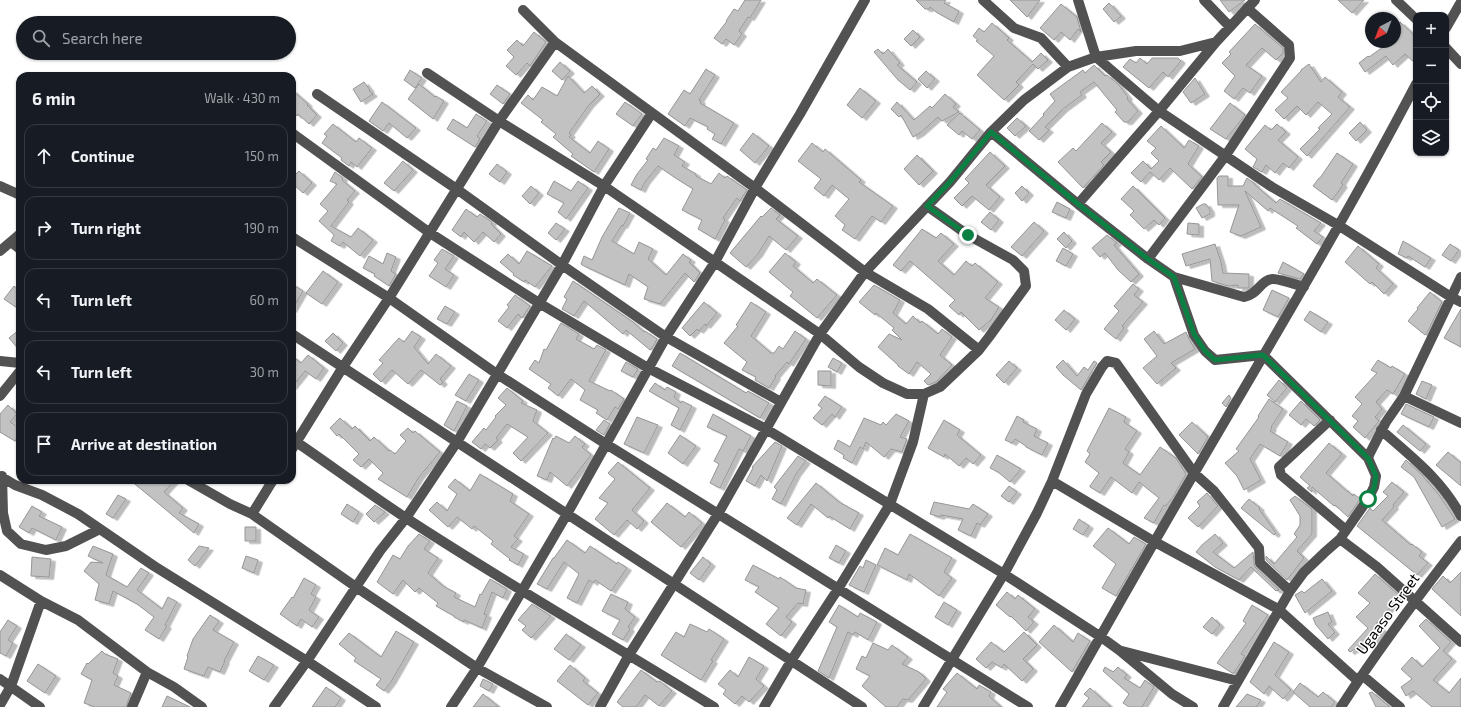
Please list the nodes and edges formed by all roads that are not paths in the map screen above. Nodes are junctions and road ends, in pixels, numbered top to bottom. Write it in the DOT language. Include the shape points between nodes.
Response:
graph roads {
  1 [pos="865,0"];
  2 [pos="983,0"];
  3 [pos="1078,0"];
  4 [pos="1204,0"];
  5 [pos="1255,0"];
  6 [pos="1396,0"];
  7 [pos="1461,2"];
  8 [pos="1247,8"];
  9 [pos="523,10"];
  10 [pos="1413,16"];
  11 [pos="1449,23"];
  12 [pos="1230,27"];
  13 [pos="556,42"];
  14 [pos="1216,42"];
  15 [pos="1449,51"];
  16 [pos="1096,57"];
  17 [pos="1461,64"];
  18 [pos="1068,68"];
  19 [pos="427,74"];
  20 [pos="1413,90"];
  21 [pos="317,94"];
  22 [pos="1159,111"];
  23 [pos="652,113"];
  24 [pos="500,121"];
  25 [pos="991,132"];
  26 [pos="296,136"];
  27 [pos="1226,155"];
  28 [pos="0,186"];
  29 [pos="604,186"];
  30 [pos="755,188"];
  31 [pos="458,190"];
  32 [pos="16,193"];
  33 [pos="0,194"];
  34 [pos="1078,204"];
  35 [pos="927,206"];
  36 [pos="1338,225"];
  37 [pos="430,233"];
  38 [pos="16,238"];
  39 [pos="296,240"];
  40 [pos="11,242"];
  41 [pos="16,246"];
  42 [pos="0,251"];
  43 [pos="1148,259"];
  44 [pos="715,262"];
  45 [pos="562,265"];
  46 [pos="865,272"];
  47 [pos="1174,277"];
  48 [pos="1461,277"];
  49 [pos="1304,287"];
  50 [pos="1451,297"];
  51 [pos="389,298"];
  52 [pos="1461,302"];
  53 [pos="539,303"];
  54 [pos="820,334"];
  55 [pos="296,337"];
  56 [pos="666,337"];
  57 [pos="979,350"];
  58 [pos="1263,355"];
  59 [pos="0,362"];
  60 [pos="16,363"];
  61 [pos="343,367"];
  62 [pos="648,368"];
  63 [pos="497,374"];
  64 [pos="16,377"];
  65 [pos="924,394"];
  66 [pos="0,396"];
  67 [pos="1404,396"];
  68 [pos="782,402"];
  69 [pos="1330,420"];
  70 [pos="1461,423"];
  71 [pos="766,429"];
  72 [pos="1381,430"];
  73 [pos="296,438"];
  74 [pos="457,442"];
  75 [pos="606,444"];
  76 [pos="296,445"];
  77 [pos="1368,458"];
  78 [pos="1194,473"];
  79 [pos="1,476"];
  80 [pos="1052,481"];
  81 [pos="195,484"];
  82 [pos="271,484"];
  83 [pos="890,504"];
  84 [pos="252,514"];
  85 [pos="567,514"];
  86 [pos="718,514"];
  87 [pos="1461,516"];
  88 [pos="406,518"];
  89 [pos="100,529"];
  90 [pos="1346,530"];
  91 [pos="1340,540"];
  92 [pos="1461,541"];
  93 [pos="1155,542"];
  94 [pos="1004,574"];
  95 [pos="0,575"];
  96 [pos="674,584"];
  97 [pos="356,587"];
  98 [pos="838,588"];
  99 [pos="522,591"];
  100 [pos="1290,591"];
  101 [pos="1416,600"];
  102 [pos="41,601"];
  103 [pos="1278,609"];
  104 [pos="1101,637"];
  105 [pos="1461,642"];
  106 [pos="1119,650"];
  107 [pos="629,655"];
  108 [pos="791,660"];
  109 [pos="952,660"];
  110 [pos="307,661"];
  111 [pos="477,668"];
  112 [pos="147,672"];
  113 [pos="1360,678"];
  114 [pos="0,680"];
  115 [pos="1238,681"];
  116 [pos="11,686"];
  117 [pos="0,705"];
  118 [pos="40,707"];
  119 [pos="132,707"];
  120 [pos="202,707"];
  121 [pos="274,707"];
  122 [pos="376,707"];
  123 [pos="451,707"];
  124 [pos="547,707"];
  125 [pos="600,707"];
  126 [pos="714,707"];
  127 [pos="764,707"];
  128 [pos="862,707"];
  129 [pos="923,707"];
  130 [pos="1028,707"];
  131 [pos="1060,707"];
  132 [pos="1193,707"];
  133 [pos="1223,707"];
  134 [pos="1341,707"];
  135 [pos="1400,707"];
  1 -- 30 [label="street"];
  2 -- 18 [label="street" via="1014,28 1042,38"];
  3 -- 16 [label="street"];
  4 -- 12 [label="street"];
  5 -- 8 [label="street"];
  6 -- 10 [label="street"];
  7 -- 11 [label="street"];
  8 -- 12 [label="street"];
  8 -- 27 [label="street" via="1289,45 1290,58"];
  9 -- 13 [label="street"];
  12 -- 14 [label="street"];
  13 -- 23 [label="street"];
  13 -- 24 [label="street"];
  14 -- 16 [label="street" via="1180,51 1136,51"];
  14 -- 22 [label="street"];
  15 -- 17 [label="street"];
  16 -- 18 [label="street"];
  16 -- 22 [label="street"];
  18 -- 25 [label="street" via="1024,100"];
  19 -- 24 [label="street"];
  20 -- 36 [label="street"];
  21 -- 31 [label="street"];
  22 -- 27 [label="street"];
  22 -- 34 [label="street"];
  23 -- 29 [label="street"];
  23 -- 30 [label="street"];
  24 -- 29 [label="street"];
  24 -- 31 [label="street"];
  25 -- 34 [label="street"];
  25 -- 35 [label="street"];
  26 -- 37 [label="street"];
  27 -- 36 [label="street" via="1272,187"];
  27 -- 43 [label="street"];
  28 -- 32 [label="street"];
  29 -- 44 [label="street"];
  29 -- 45 [label="street"];
  30 -- 44 [label="street"];
  30 -- 46 [label="street"];
  31 -- 37 [label="street"];
  31 -- 45 [label="street"];
  32 -- 33 [label="street"];
  34 -- 43 [label="street"];
  35 -- 46 [label="street"];
  35 -- 57 [label="street" via="968,235 1014,260 1024,271 1026,286"];
  36 -- 49 [label="street"];
  36 -- 50 [label="street"];
  37 -- 51 [label="street"];
  37 -- 53 [label="street"];
  38 -- 40 [label="street"];
  39 -- 51 [label="street"];
  40 -- 41 [label="street"];
  40 -- 42 [label="street"];
  43 -- 47 [label="street"];
  44 -- 54 [label="street"];
  44 -- 56 [label="street"];
  45 -- 53 [label="street"];
  45 -- 56 [label="street"];
  46 -- 54 [label="street"];
  46 -- 57 [label="street" via="928,309"];
  47 -- 49 [label="street" via="1244,297 1251,296 1265,281 1273,279"];
  47 -- 58 [label="street" via="1194,334 1205,351 1215,360"];
  48 -- 50 [label="street"];
  49 -- 58 [label="street"];
  50 -- 52 [label="street"];
  50 -- 67 [label="street"];
  51 -- 61 [label="street"];
  51 -- 63 [label="street"];
  53 -- 62 [label="street"];
  53 -- 63 [label="street"];
  54 -- 65 [label="street" via="859,367 883,383 906,394"];
  54 -- 68 [label="street"];
  55 -- 61 [label="street"];
  56 -- 62 [label="street"];
  56 -- 68 [label="street"];
  57 -- 65 [label="street" via="940,387"];
  58 -- 69 [label="street"];
  58 -- 78 [label="street"];
  59 -- 60 [label="street"];
  61 -- 73 [label="street"];
  61 -- 74 [label="street"];
  62 -- 71 [label="street"];
  62 -- 75 [label="street"];
  63 -- 74 [label="street"];
  63 -- 75 [label="street"];
  64 -- 66 [label="street"];
  65 -- 83 [label="street" via="913,442"];
  67 -- 70 [label="street"];
  67 -- 72 [label="street"];
  68 -- 71 [label="street"];
  69 -- 77 [label="street"];
  69 -- 90 [label="street" via="1279,467 1282,475"];
  71 -- 83 [label="street"];
  71 -- 86 [label="street"];
  72 -- 77 [label="street"];
  72 -- 87 [label="street" via="1437,480"];
  74 -- 85 [label="street"];
  74 -- 88 [label="street"];
  75 -- 85 [label="street"];
  75 -- 86 [label="street"];
  76 -- 88 [label="street"];
  77 -- 90 [label="street" via="1376,476 1374,488"];
  78 -- 80 [label="street" via="1116,363 1107,361 1086,394"];
  78 -- 93 [label="street"];
  78 -- 100 [label="street" via="1214,491 1260,548 1260,563 1264,568"];
  79 -- 89 [label="street" via="78,514"];
  79 -- 89 [label="street" via="3,513 7,531 21,544 46,550 66,546"];
  80 -- 93 [label="street"];
  80 -- 94 [label="street"];
  81 -- 84 [label="street"];
  82 -- 84 [label="street"];
  83 -- 94 [label="street"];
  83 -- 98 [label="street"];
  84 -- 97 [label="street"];
  85 -- 96 [label="street"];
  85 -- 99 [label="street"];
  86 -- 96 [label="street"];
  86 -- 98 [label="street"];
  88 -- 97 [label="street"];
  88 -- 99 [label="street"];
  89 -- 110 [label="street" via="154,566"];
  90 -- 91 [label="street"];
  91 -- 100 [label="street" via="1304,572"];
  91 -- 101 [label="street" via="1377,566"];
  92 -- 101 [label="street, Ugaaso Street"];
  93 -- 103 [label="street"];
  93 -- 104 [label="street"];
  94 -- 104 [label="street"];
  94 -- 109 [label="street"];
  95 -- 102 [label="street"];
  96 -- 107 [label="street"];
  96 -- 108 [label="street"];
  97 -- 110 [label="street"];
  97 -- 111 [label="street"];
  98 -- 108 [label="street"];
  98 -- 109 [label="street"];
  99 -- 107 [label="street"];
  99 -- 111 [label="street"];
  100 -- 103 [label="street"];
  101 -- 105 [label="street"];
  101 -- 113 [label="street, Ugaaso Street"];
  102 -- 112 [label="street" via="78,620"];
  102 -- 116 [label="street"];
  103 -- 113 [label="street"];
  103 -- 115 [label="street"];
  104 -- 106 [label="street"];
  104 -- 131 [label="street"];
  106 -- 115 [label="street"];
  106 -- 132 [label="street" via="1172,694"];
  107 -- 125 [label="street"];
  107 -- 126 [label="street"];
  108 -- 127 [label="street"];
  108 -- 128 [label="street"];
  109 -- 129 [label="street"];
  109 -- 130 [label="street"];
  110 -- 121 [label="street"];
  110 -- 122 [label="street"];
  111 -- 123 [label="street"];
  111 -- 124 [label="street"];
  112 -- 119 [label="street"];
  112 -- 120 [label="street"];
  113 -- 134 [label="street, Ugaaso Street"];
  113 -- 135 [label="street"];
  114 -- 116 [label="street"];
  115 -- 133 [label="street"];
  116 -- 117 [label="street"];
  116 -- 118 [label="street"];
}
